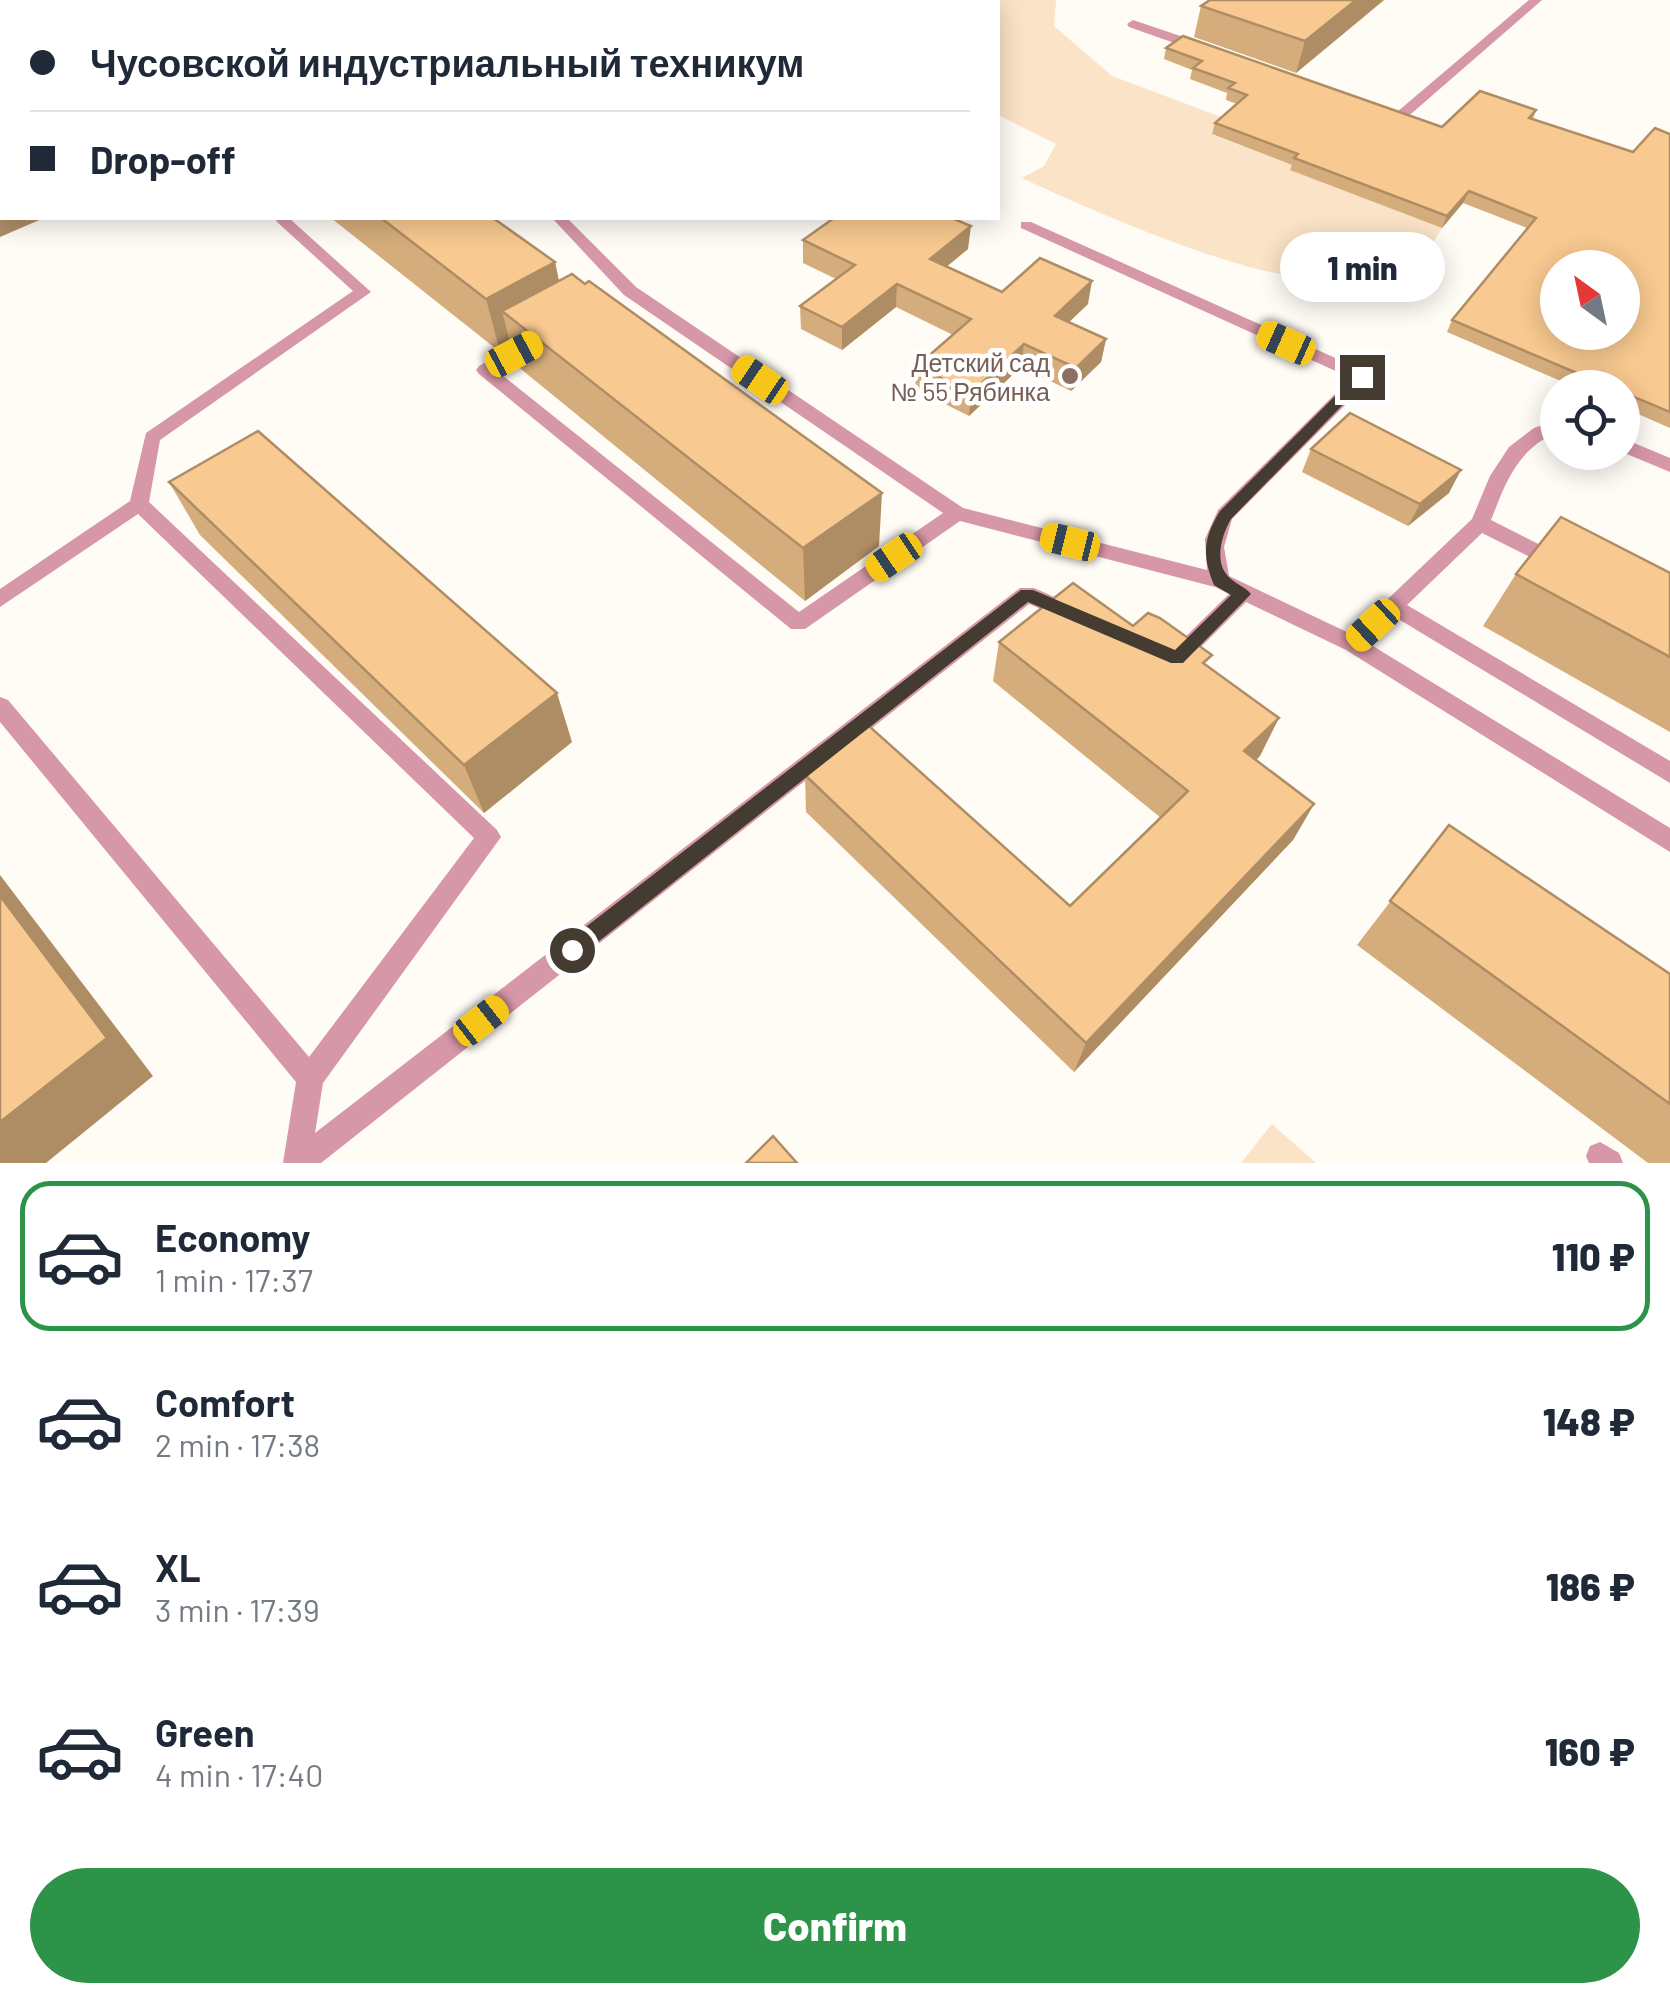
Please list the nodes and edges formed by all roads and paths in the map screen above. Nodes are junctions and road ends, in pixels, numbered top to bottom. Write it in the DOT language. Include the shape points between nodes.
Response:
graph roads {
  1 [pos="1536,0"];
  2 [pos="1133,24"];
  3 [pos="1222,55"];
  4 [pos="1364,105"];
  5 [pos="284,220"];
  6 [pos="561,220"];
  7 [pos="1026,225"];
  8 [pos="550,335"];
  9 [pos="1540,431"];
  10 [pos="1640,452"];
  11 [pos="1670,465"];
  12 [pos="139,504"];
  13 [pos="957,513"];
  14 [pos="1480,523"];
  15 [pos="1584,576"];
  16 [pos="1220,581"];
  17 [pos="1242,594"];
  18 [pos="0,599"];
  19 [pos="1393,606"];
  20 [pos="1094,623"];
  21 [pos="1144,644"];
  22 [pos="1353,644"];
  23 [pos="0,706"];
  24 [pos="1670,773"];
  25 [pos="1670,841"];
  26 [pos="310,1078"];
  27 [pos="298,1163"];
  1 -- 4 [label="lane" via="1399,117"];
  2 -- 3 [label="lane"];
  5 -- 12 [label="lane" via="364,292 152,436"];
  6 -- 13 [label="lane" via="622,295"];
  7 -- 16 [label="lane" via="1362,377 1226,515 1212,552"];
  8 -- 13 [label="lane" via="486,370 798,622"];
  9 -- 14 [label="lane" via="1510,452"];
  10 -- 11 [label="lane"];
  12 -- 18 [label="lane"];
  12 -- 26 [label="lane" via="489,836"];
  13 -- 16 [label="lane"];
  14 -- 15 [label="lane"];
  14 -- 19 [label="lane"];
  16 -- 17 [label="lane"];
  17 -- 21 [label="lane" via="1177,658"];
  17 -- 22 [label="lane"];
  19 -- 22 [label="lane"];
  19 -- 24 [label="lane"];
  20 -- 27 [label="lane" via="1027,594"];
  22 -- 25 [label="lane"];
  23 -- 26 [label="lane"];
  26 -- 27 [label="lane"];
}
